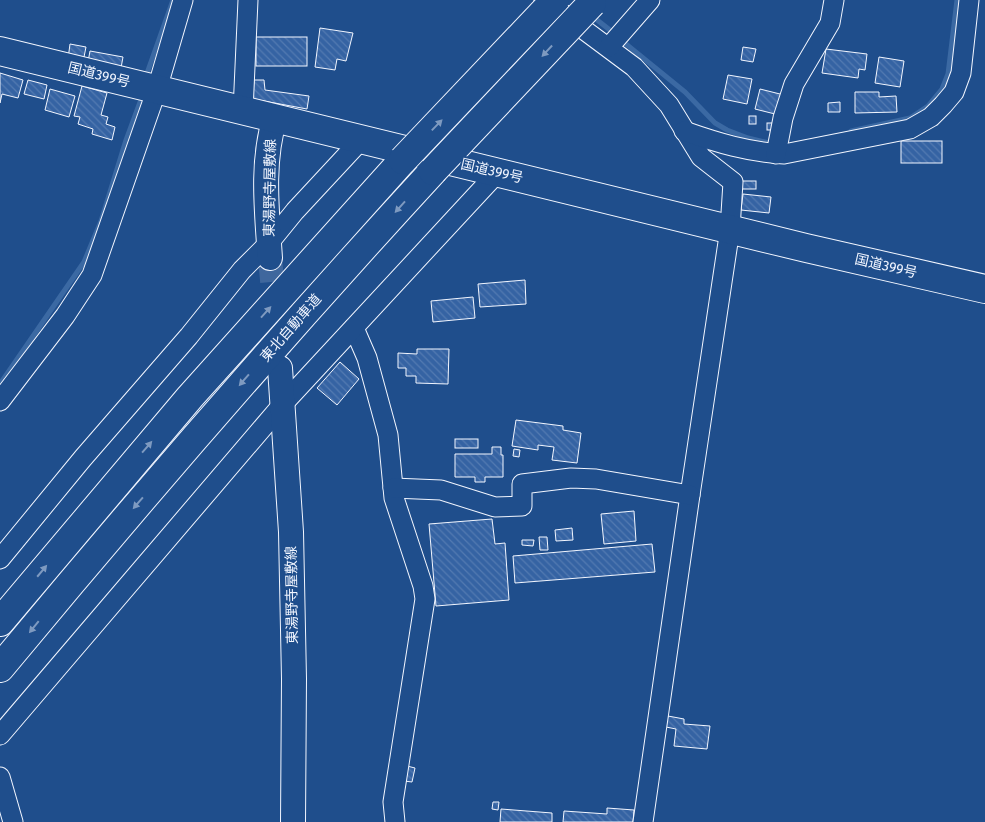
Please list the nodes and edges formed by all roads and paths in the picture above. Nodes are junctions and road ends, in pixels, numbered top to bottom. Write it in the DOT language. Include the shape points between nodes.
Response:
graph roads {
  1 [pos="183,0"];
  2 [pos="248,0"];
  3 [pos="544,0"];
  4 [pos="555,0"];
  5 [pos="650,0"];
  6 [pos="834,0"];
  7 [pos="969,0"];
  8 [pos="594,2"];
  9 [pos="615,41"];
  10 [pos="0,51"];
  11 [pos="157,89"];
  12 [pos="243,110"];
  13 [pos="274,118"];
  14 [pos="684,131"];
  15 [pos="361,140"];
  16 [pos="777,146"];
  17 [pos="498,172"];
  18 [pos="730,229"];
  19 [pos="269,251"];
  20 [pos="985,289"];
  21 [pos="354,328"];
  22 [pos="280,368"];
  23 [pos="0,401"];
  24 [pos="282,405"];
  25 [pos="393,488"];
  26 [pos="690,495"];
  27 [pos="0,559"];
  28 [pos="0,622"];
  29 [pos="0,668"];
  30 [pos="0,735"];
  31 [pos="0,777"];
  32 [pos="13,822"];
  33 [pos="293,822"];
  34 [pos="395,822"];
  35 [pos="643,822"];
  1 -- 11 [label="street"];
  2 -- 12 [label="street"];
  3 -- 9 [label="street"];
  28 -- 4 [label="highway, 東北自動車道, one-way, bridge" via="190,397 403,160"];
  5 -- 9 [label="street"];
  6 -- 16 [label="street" via="830,23 794,84"];
  7 -- 16 [label="street" via="961,73 954,92 931,117 910,130 800,152"];
  8 -- 29 [label="highway, 東北自動車道, one-way, bridge" via="317,298 208,421"];
  9 -- 14 [label="street" via="669,105"];
  10 -- 11 [label="highway, 国道399号"];
  11 -- 12 [label="highway, 国道399号"];
  11 -- 23 [label="street" via="92,275"];
  12 -- 13 [label="highway, 国道399号"];
  13 -- 15 [label="highway, 国道399号"];
  13 -- 19 [label="main road, 東湯野寺屋敷線" via="267,150"];
  14 -- 16 [label="street" via="725,145"];
  14 -- 18 [label="street" via="701,157 733,182"];
  15 -- 17 [label="highway, 国道399号"];
  15 -- 19 [label="street" via="295,211"];
  17 -- 18 [label="highway, 国道399号"];
  17 -- 21 [label="street"];
  18 -- 20 [label="highway, 国道399号"];
  18 -- 26 [label="street"];
  19 -- 27 [label="street" via="242,270"];
  21 -- 24 [label="street"];
  21 -- 25 [label="street" via="367,358 388,435"];
  22 -- 24 [label="main road, 東湯野寺屋敷線"];
  24 -- 30 [label="street"];
  24 -- 33 [label="main road, 東湯野寺屋敷線" via="291,532"];
  25 -- 26 [label="street" via="440,490 494,507 522,506 522,484 571,478 596,479"];
  25 -- 34 [label="street" via="425,599 393,802"];
  26 -- 35 [label="street"];
  31 -- 32 [label="street"];
}
